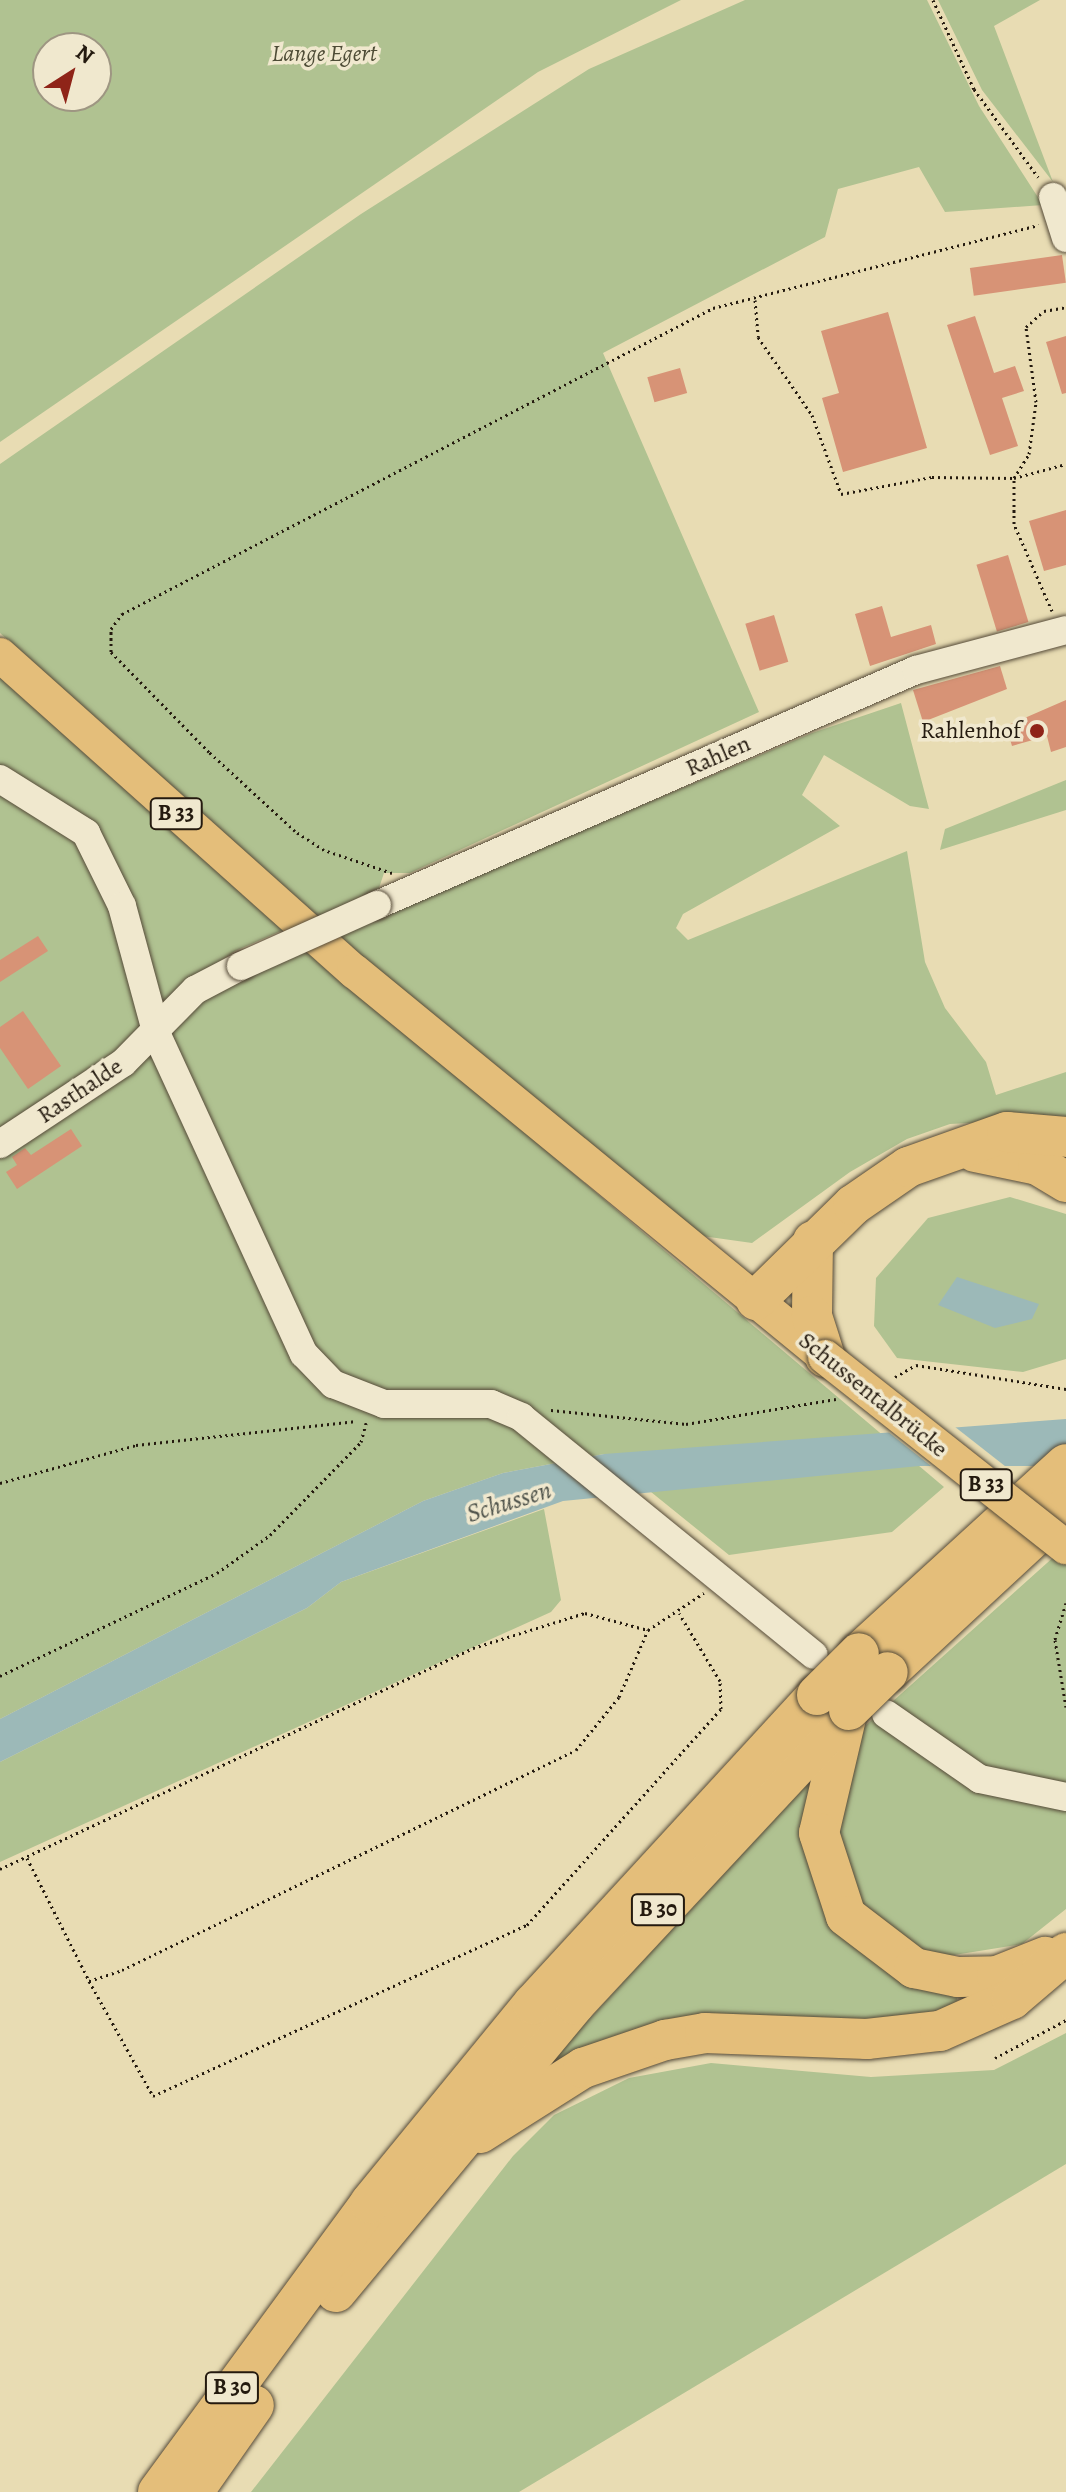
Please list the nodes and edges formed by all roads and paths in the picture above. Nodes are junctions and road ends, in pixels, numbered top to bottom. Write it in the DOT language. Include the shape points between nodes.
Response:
graph roads {
  1 [pos="933,0"];
  2 [pos="1059,219"];
  3 [pos="755,300"];
  4 [pos="1066,307"];
  5 [pos="1066,464"];
  6 [pos="1014,478"];
  7 [pos="1065,631"];
  8 [pos="0,655"];
  9 [pos="0,779"];
  10 [pos="406,893"];
  11 [pos="241,966"];
  12 [pos="157,1035"];
  13 [pos="1066,1137"];
  14 [pos="0,1144"];
  15 [pos="951,1151"];
  16 [pos="1066,1182"];
  17 [pos="813,1241"];
  18 [pos="756,1300"];
  19 [pos="825,1357"];
  20 [pos="891,1380"];
  21 [pos="1066,1389"];
  22 [pos="850,1394"];
  23 [pos="375,1412"];
  24 [pos="528,1422"];
  25 [pos="1066,1464"];
  26 [pos="0,1483"];
  27 [pos="1066,1507"];
  28 [pos="1066,1547"];
  29 [pos="720,1577"];
  30 [pos="1066,1603"];
  31 [pos="679,1613"];
  32 [pos="648,1630"];
  33 [pos="814,1655"];
  34 [pos="874,1663"];
  35 [pos="0,1676"];
  36 [pos="851,1706"];
  37 [pos="1066,1707"];
  38 [pos="1066,1797"];
  39 [pos="27,1858"];
  40 [pos="0,1869"];
  41 [pos="1066,1945"];
  42 [pos="1066,1953"];
  43 [pos="89,1981"];
  44 [pos="1066,2020"];
  45 [pos="995,2058"];
  46 [pos="460,2125"];
  47 [pos="158,2492"];
  48 [pos="193,2492"];
  1 -- 2 [label="path" via="974,89"];
  2 -- 3 [label="path"];
  3 -- 6 [label="path" via="758,337 812,415 841,494 932,477"];
  3 -- 10 [label="path" via="713,308 138,603 111,629 111,652 295,831 324,850 389,870"];
  4 -- 6 [label="path" via="1044,311 1026,327 1036,402 1029,454"];
  5 -- 6 [label="path"];
  6 -- 7 [label="path" via="1014,524 1034,581"];
  7 -- 10 [label="street, Rahlen" via="916,670"];
  8 -- 18 [label="main road, B 33" via="354,971"];
  9 -- 12 [label="street" via="86,833 122,906"];
  10 -- 11 [label="street, Rahlen, bridge"];
  11 -- 12 [label="street, Rasthalde" via="195,990"];
  12 -- 14 [label="street, Rasthalde"];
  12 -- 23 [label="street" via="304,1354 333,1384"];
  13 -- 15 [label="highway" via="1007,1132"];
  15 -- 16 [label="highway" via="999,1152"];
  15 -- 17 [label="highway" via="882,1184"];
  17 -- 18 [label="highway"];
  17 -- 19 [label="highway" via="812,1316"];
  18 -- 19 [label="main road, Schussentalbrücke / B 33"];
  19 -- 28 [label="main road, Schussentalbrücke / B 33, bridge"];
  20 -- 21 [label="path" via="916,1365"];
  22 -- 24 [label="path" via="810,1409 686,1424 561,1407"];
  23 -- 24 [label="street" via="491,1404"];
  23 -- 26 [label="path" via="136,1445"];
  23 -- 35 [label="path" via="361,1442 270,1535 217,1573"];
  24 -- 29 [label="street"];
  25 -- 34 [label="highway, B 30" via="1028,1496"];
  27 -- 34 [label="highway, B 30"];
  29 -- 31 [label="path"];
  29 -- 33 [label="street"];
  30 -- 37 [label="path" via="1055,1640"];
  31 -- 32 [label="path"];
  31 -- 43 [label="path" via="720,1681 721,1709 527,1925 153,2096"];
  32 -- 39 [label="path" via="585,1613 473,1648"];
  32 -- 43 [label="path" via="619,1697 576,1750"];
  34 -- 36 [label="highway, B 30, bridge"];
  36 -- 38 [label="street" via="980,1779"];
  36 -- 41 [label="highway" via="824,1789 819,1833 826,1872 846,1916 873,1943 914,1968 958,1977 997,1976"];
  36 -- 46 [label="highway, B 30"];
  39 -- 40 [label="path"];
  39 -- 43 [label="path"];
  42 -- 46 [label="highway" via="1039,1982 976,2019 910,2038 705,2033 665,2040 583,2068"];
  44 -- 45 [label="path"];
  46 -- 47 [label="highway, B 30"];
  46 -- 48 [label="highway, B 30"];
}
